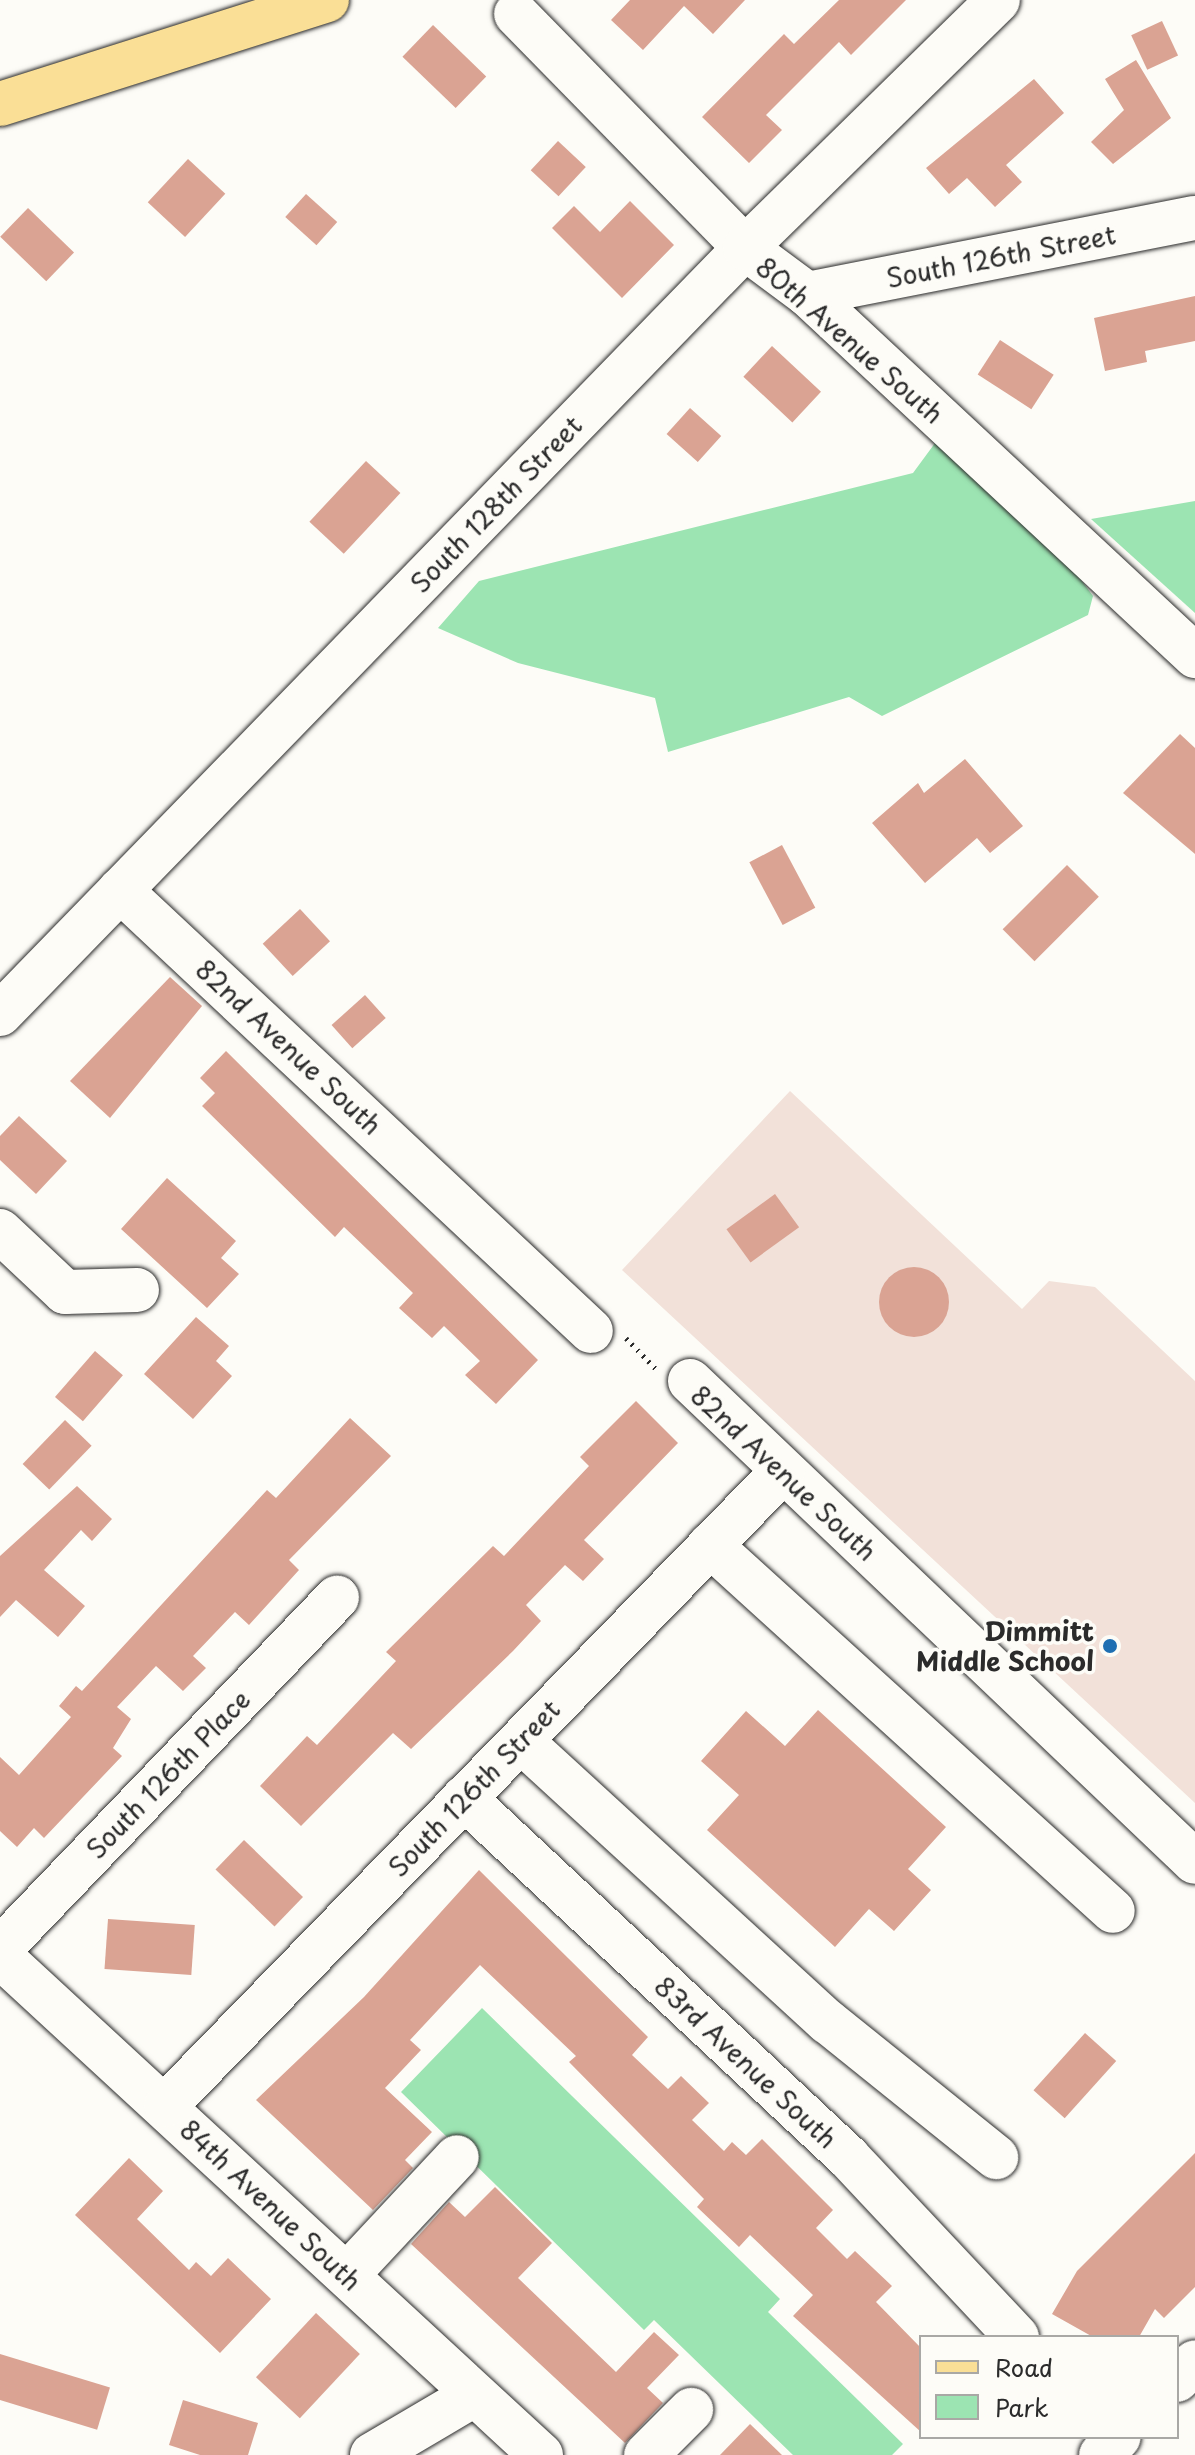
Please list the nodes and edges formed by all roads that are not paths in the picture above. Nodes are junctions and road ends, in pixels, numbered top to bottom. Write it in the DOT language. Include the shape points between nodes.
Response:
graph roads {
  1 [pos="327,0"];
  2 [pos="998,0"];
  3 [pos="516,14"];
  4 [pos="0,104"];
  5 [pos="1195,218"];
  6 [pos="745,248"];
  7 [pos="807,294"];
  8 [pos="1195,656"];
  9 [pos="120,890"];
  10 [pos="0,1014"];
  11 [pos="0,1231"];
  12 [pos="137,1290"];
  13 [pos="591,1331"];
  14 [pos="690,1381"];
  15 [pos="783,1471"];
  16 [pos="710,1545"];
  17 [pos="337,1598"];
  18 [pos="521,1741"];
  19 [pos="464,1798"];
  20 [pos="1195,1862"];
  21 [pos="1113,1911"];
  22 [pos="0,1949"];
  23 [pos="0,1956"];
  24 [pos="166,2105"];
  25 [pos="457,2157"];
  26 [pos="996,2157"];
  27 [pos="347,2275"];
  28 [pos="1015,2335"];
  29 [pos="1195,2362"];
  30 [pos="1179,2378"];
  31 [pos="474,2395"];
  32 [pos="691,2410"];
  33 [pos="1117,2439"];
  34 [pos="372,2455"];
  35 [pos="541,2455"];
  36 [pos="646,2455"];
  37 [pos="1101,2455"];
  1 -- 4 [label="main road"];
  2 -- 6 [label="street, South 128th Street"];
  3 -- 6 [label="street, 80th Avenue South"];
  5 -- 7 [label="street, South 126th Street"];
  6 -- 7 [label="street, 80th Avenue South"];
  6 -- 9 [label="street, South 128th Street"];
  7 -- 8 [label="street, 80th Avenue South"];
  9 -- 10 [label="street, South 128th Street"];
  9 -- 13 [label="street, 82nd Avenue South"];
  11 -- 12 [label="street" via="65,1292"];
  14 -- 15 [label="street, 82nd Avenue South"];
  15 -- 16 [label="street, South 126th Street"];
  15 -- 20 [label="street, 82nd Avenue South"];
  16 -- 18 [label="street, South 126th Street"];
  16 -- 21 [label="street"];
  17 -- 22 [label="street, South 126th Place"];
  18 -- 19 [label="street, South 126th Street"];
  18 -- 26 [label="street" via="828,2022"];
  19 -- 24 [label="street, South 126th Street"];
  19 -- 28 [label="street, 83rd Avenue South" via="848,2157"];
  23 -- 24 [label="street, 84th Avenue South"];
  24 -- 27 [label="street, 84th Avenue South"];
  25 -- 27 [label="street"];
  27 -- 31 [label="street, 84th Avenue South"];
  29 -- 30 [label="street"];
  31 -- 34 [label="street"];
  31 -- 35 [label="street, 84th Avenue South"];
  32 -- 36 [label="street"];
  33 -- 37 [label="street"];
}
